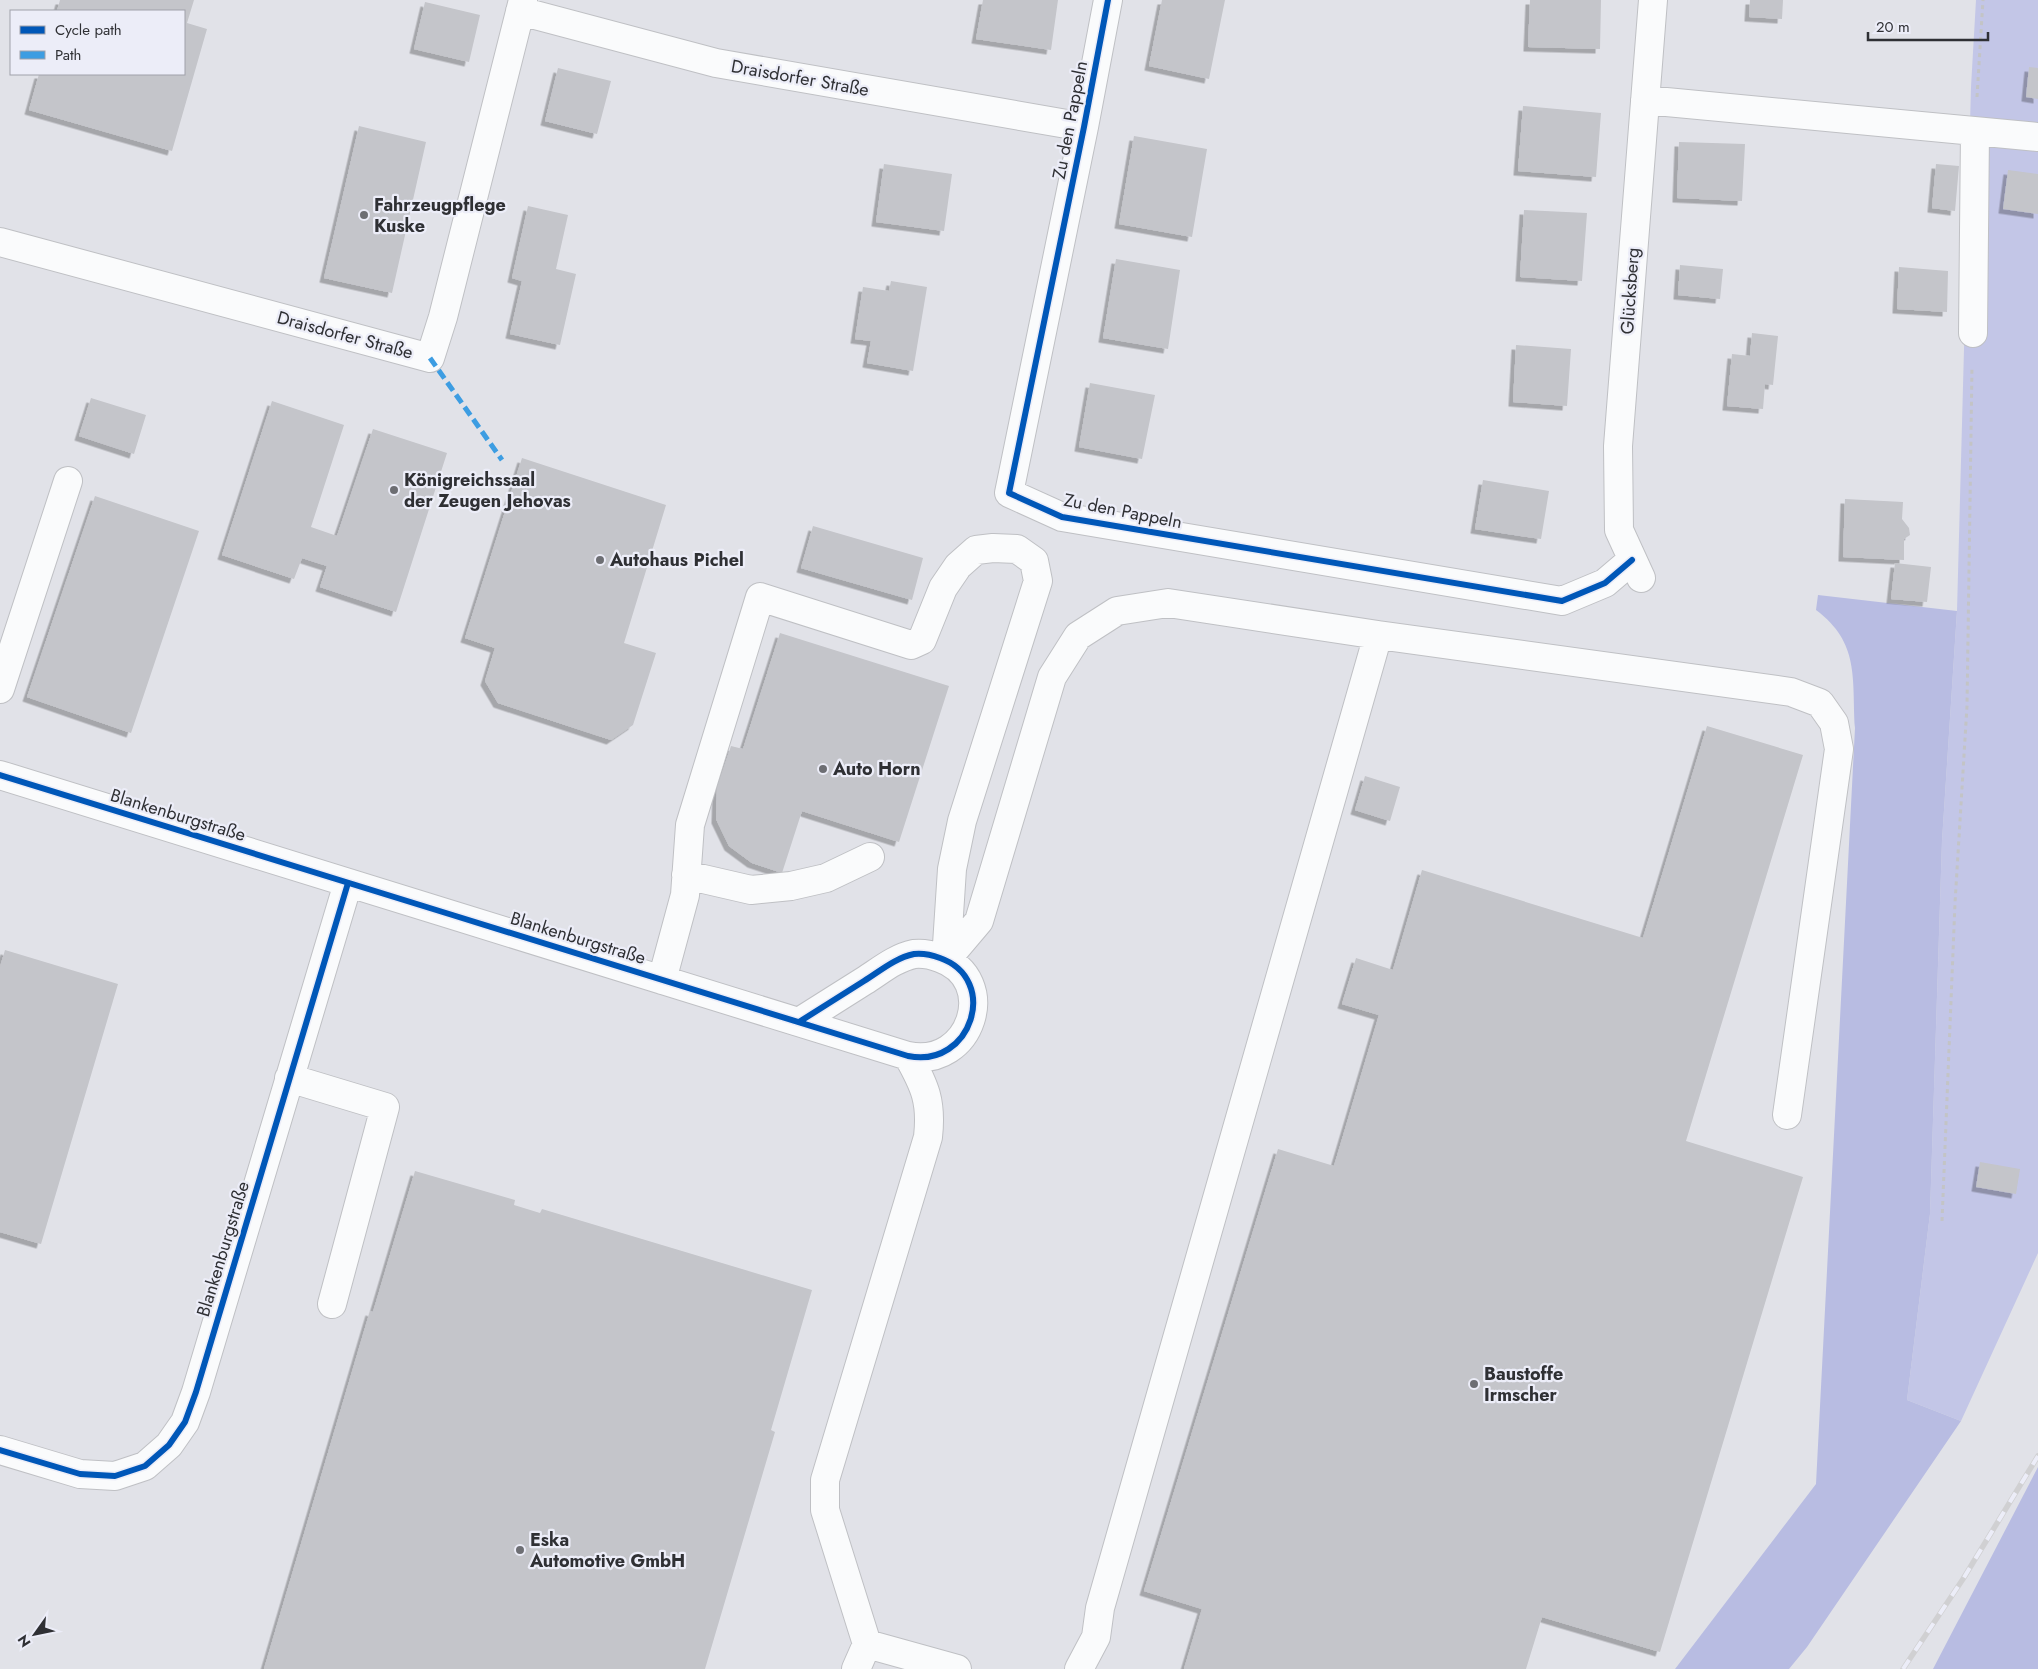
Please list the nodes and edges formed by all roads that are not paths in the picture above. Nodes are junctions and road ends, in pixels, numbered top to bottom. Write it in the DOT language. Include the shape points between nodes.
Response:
graph roads {
  1 [pos="1108,0"];
  2 [pos="1653,0"];
  3 [pos="522,6"];
  4 [pos="1645,100"];
  5 [pos="1084,127"];
  6 [pos="1975,131"];
  7 [pos="2038,136"];
  8 [pos="0,242"];
  9 [pos="1972,333"];
  10 [pos="68,481"];
  11 [pos="1636,569"];
  12 [pos="1378,635"];
  13 [pos="0,688"];
  14 [pos="0,775"];
  15 [pos="870,857"];
  16 [pos="686,875"];
  17 [pos="348,883"];
  18 [pos="946,960"];
  19 [pos="662,980"];
  20 [pos="799,1022"];
  21 [pos="908,1056"];
  22 [pos="289,1078"];
  23 [pos="1787,1114"];
  24 [pos="332,1304"];
  25 [pos="0,1450"];
  26 [pos="867,1644"];
  27 [pos="856,1669"];
  28 [pos="957,1669"];
  29 [pos="1079,1669"];
  1 -- 5 [label="street, Zu den Pappeln"];
  2 -- 4 [label="street, Glücksberg"];
  3 -- 5 [label="street, Draisdorfer Straße" via="716,63"];
  3 -- 8 [label="street, Draisdorfer Straße" via="430,358"];
  4 -- 6 [label="street"];
  4 -- 11 [label="street, Glücksberg" via="1618,446 1619,530"];
  5 -- 11 [label="street, Zu den Pappeln" via="1009,493 1062,517 1562,601"];
  6 -- 7 [label="street"];
  6 -- 9 [label="street"];
  10 -- 13 [label="street"];
  12 -- 18 [label="street" via="1168,603 1117,611 1078,636 1052,677 978,921"];
  12 -- 23 [label="street" via="1791,692 1820,703 1834,723 1839,750"];
  12 -- 29 [label="street" via="1100,1608 1096,1637"];
  14 -- 17 [label="street, Blankenburgstraße"];
  15 -- 16 [label="street" via="826,878 751,890"];
  16 -- 18 [label="street" via="690,825 760,597 911,645 922,640 943,588 958,566 976,550 1017,550 1034,561 1038,581 962,821 952,869"];
  16 -- 19 [label="street" via="685,896"];
  17 -- 19 [label="street, Blankenburgstraße"];
  17 -- 22 [label="street, Blankenburgstraße"];
  18 -- 20 [label="street, Blankenburgstraße" via="930,954 904,957"];
  18 -- 21 [label="street, Blankenburgstraße" via="960,971 969,985 973,996 971,1020 959,1042 948,1051 930,1057"];
  19 -- 20 [label="street, Blankenburgstraße"];
  20 -- 21 [label="street, Blankenburgstraße"];
  21 -- 26 [label="street" via="927,1097 930,1116 928,1137 825,1480 825,1510"];
  22 -- 24 [label="street" via="385,1107"];
  22 -- 25 [label="street, Blankenburgstraße" via="196,1392 186,1422 170,1445 145,1466 115,1476 80,1474"];
  26 -- 27 [label="street"];
  26 -- 28 [label="street"];
}
